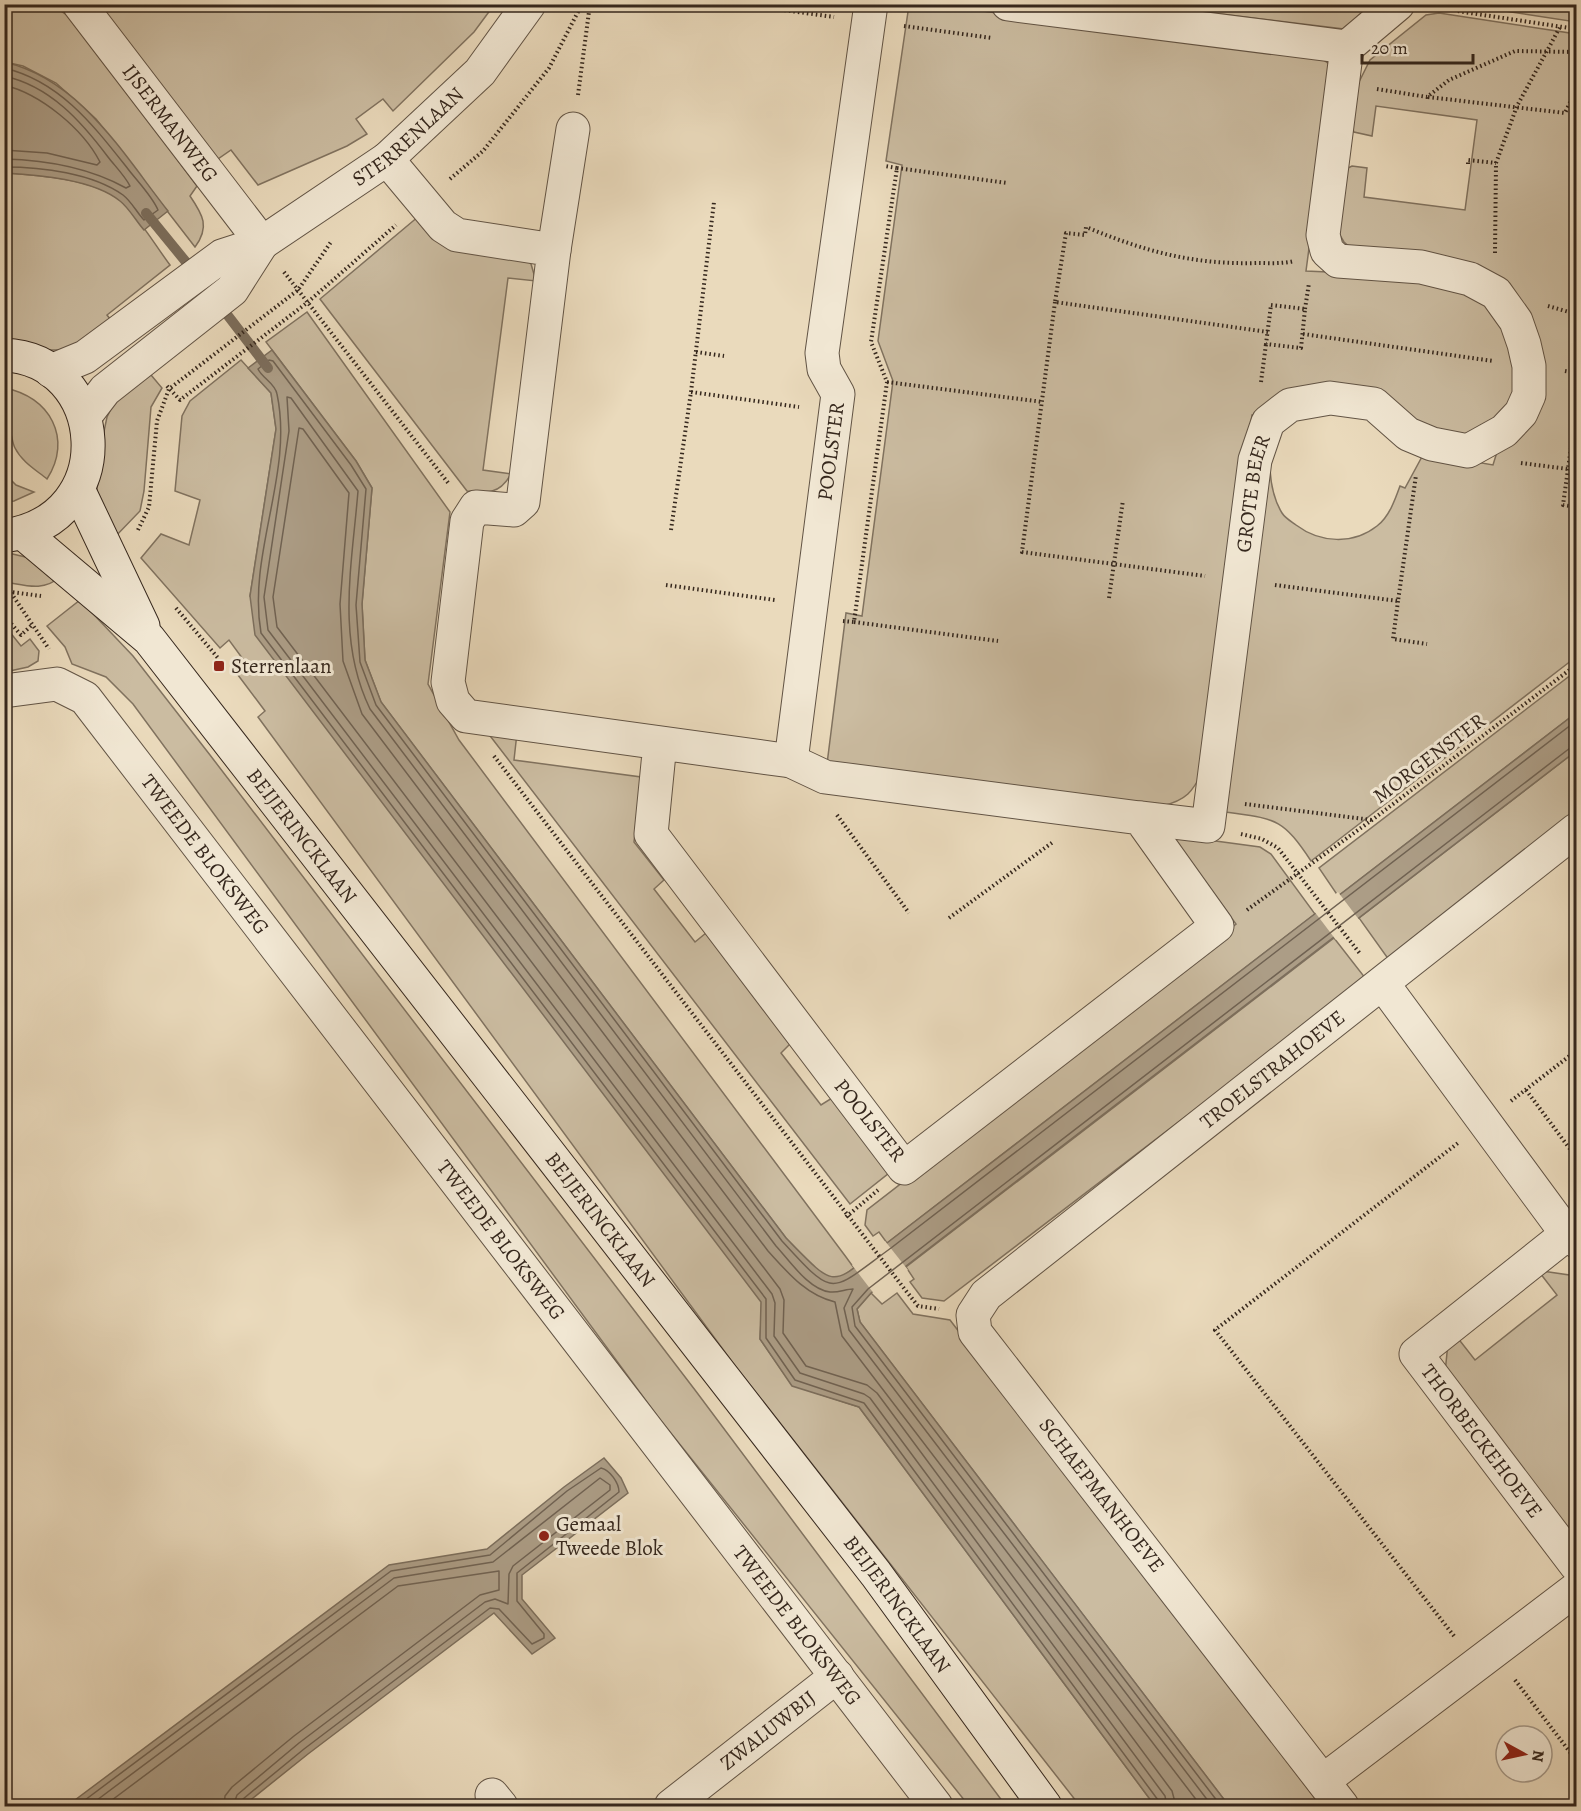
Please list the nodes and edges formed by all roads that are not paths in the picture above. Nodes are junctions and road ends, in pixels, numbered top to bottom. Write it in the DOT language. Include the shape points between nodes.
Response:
graph roads {
  1 [pos="79,4"];
  2 [pos="529,4"];
  3 [pos="871,4"];
  4 [pos="1008,4"];
  5 [pos="1398,4"];
  6 [pos="1347,47"];
  7 [pos="573,129"];
  8 [pos="387,159"];
  9 [pos="262,243"];
  10 [pos="554,250"];
  11 [pos="4,355"];
  12 [pos="51,372"];
  13 [pos="85,416"];
  14 [pos="78,489"];
  15 [pos="14,534"];
  16 [pos="149,639"];
  17 [pos="4,692"];
  18 [pos="660,743"];
  19 [pos="804,767"];
  20 [pos="1140,818"];
  21 [pos="1576,830"];
  22 [pos="1383,984"];
  23 [pos="1572,1237"];
  24 [pos="973,1315"];
  25 [pos="1576,1565"];
  26 [pos="1576,1589"];
  27 [pos="837,1676"];
  28 [pos="1333,1794"];
  29 [pos="672,1806"];
  30 [pos="936,1806"];
  31 [pos="1045,1806"];
  1 -- 9 [label="street, IJSERMANWEG"];
  2 -- 8 [label="street, STERRENLAAN" via="480,72"];
  3 -- 19 [label="street, POOLSTER" via="822,353 824,369 838,394 811,610"];
  4 -- 6 [label="street"];
  5 -- 6 [label="street"];
  6 -- 20 [label="street, GROTE BEER" via="1323,235 1327,252 1338,261 1421,267 1450,274 1470,279 1496,293 1516,321 1529,366 1529,395 1521,413 1504,431 1468,451 1408,434 1374,405 1330,398 1290,405 1268,423 1255,460 1209,813"];
  7 -- 10 [label="street"];
  8 -- 9 [label="street, STERRENLAAN"];
  8 -- 10 [label="street" via="443,226 457,235"];
  9 -- 12 [label="street, STERRENLAAN" via="222,256 86,357"];
  9 -- 13 [label="street, STERRENLAAN" via="232,290 105,390"];
  10 -- 18 [label="street" via="523,502 514,510 476,507 467,521 448,682 453,701 466,716"];
  11 -- 12 [label="street" via="31,360"];
  12 -- 13 [label="street" via="71,391"];
  13 -- 14 [label="street" via="87,466"];
  14 -- 15 [label="street" via="64,509 46,524"];
  14 -- 16 [label="street, BEIJERINCKLAAN"];
  15 -- 16 [label="street, BEIJERINCKLAAN"];
  16 -- 31 [label="street, BEIJERINCKLAAN" via="876,1574"];
  17 -- 27 [label="street, TWEEDE BLOKSWEG" via="57,684 85,698"];
  18 -- 19 [label="street"];
  18 -- 20 [label="street, POOLSTER" via="651,834 904,1168 1217,926"];
  19 -- 20 [label="street" via="825,777"];
  21 -- 22 [label="street, TROELSTRAHOEVE"];
  22 -- 23 [label="street, THORBECKEHOEVE"];
  22 -- 24 [label="street, TROELSTRAHOEVE" via="986,1295"];
  23 -- 25 [label="street, THORBECKEHOEVE" via="1416,1354"];
  24 -- 28 [label="street, SCHAEPMANHOEVE" via="975,1332"];
  26 -- 28 [label="street" via="1485,1658"];
  27 -- 29 [label="street, ZWALUWBIJ"];
  27 -- 30 [label="street, TWEEDE BLOKSWEG"];
}
